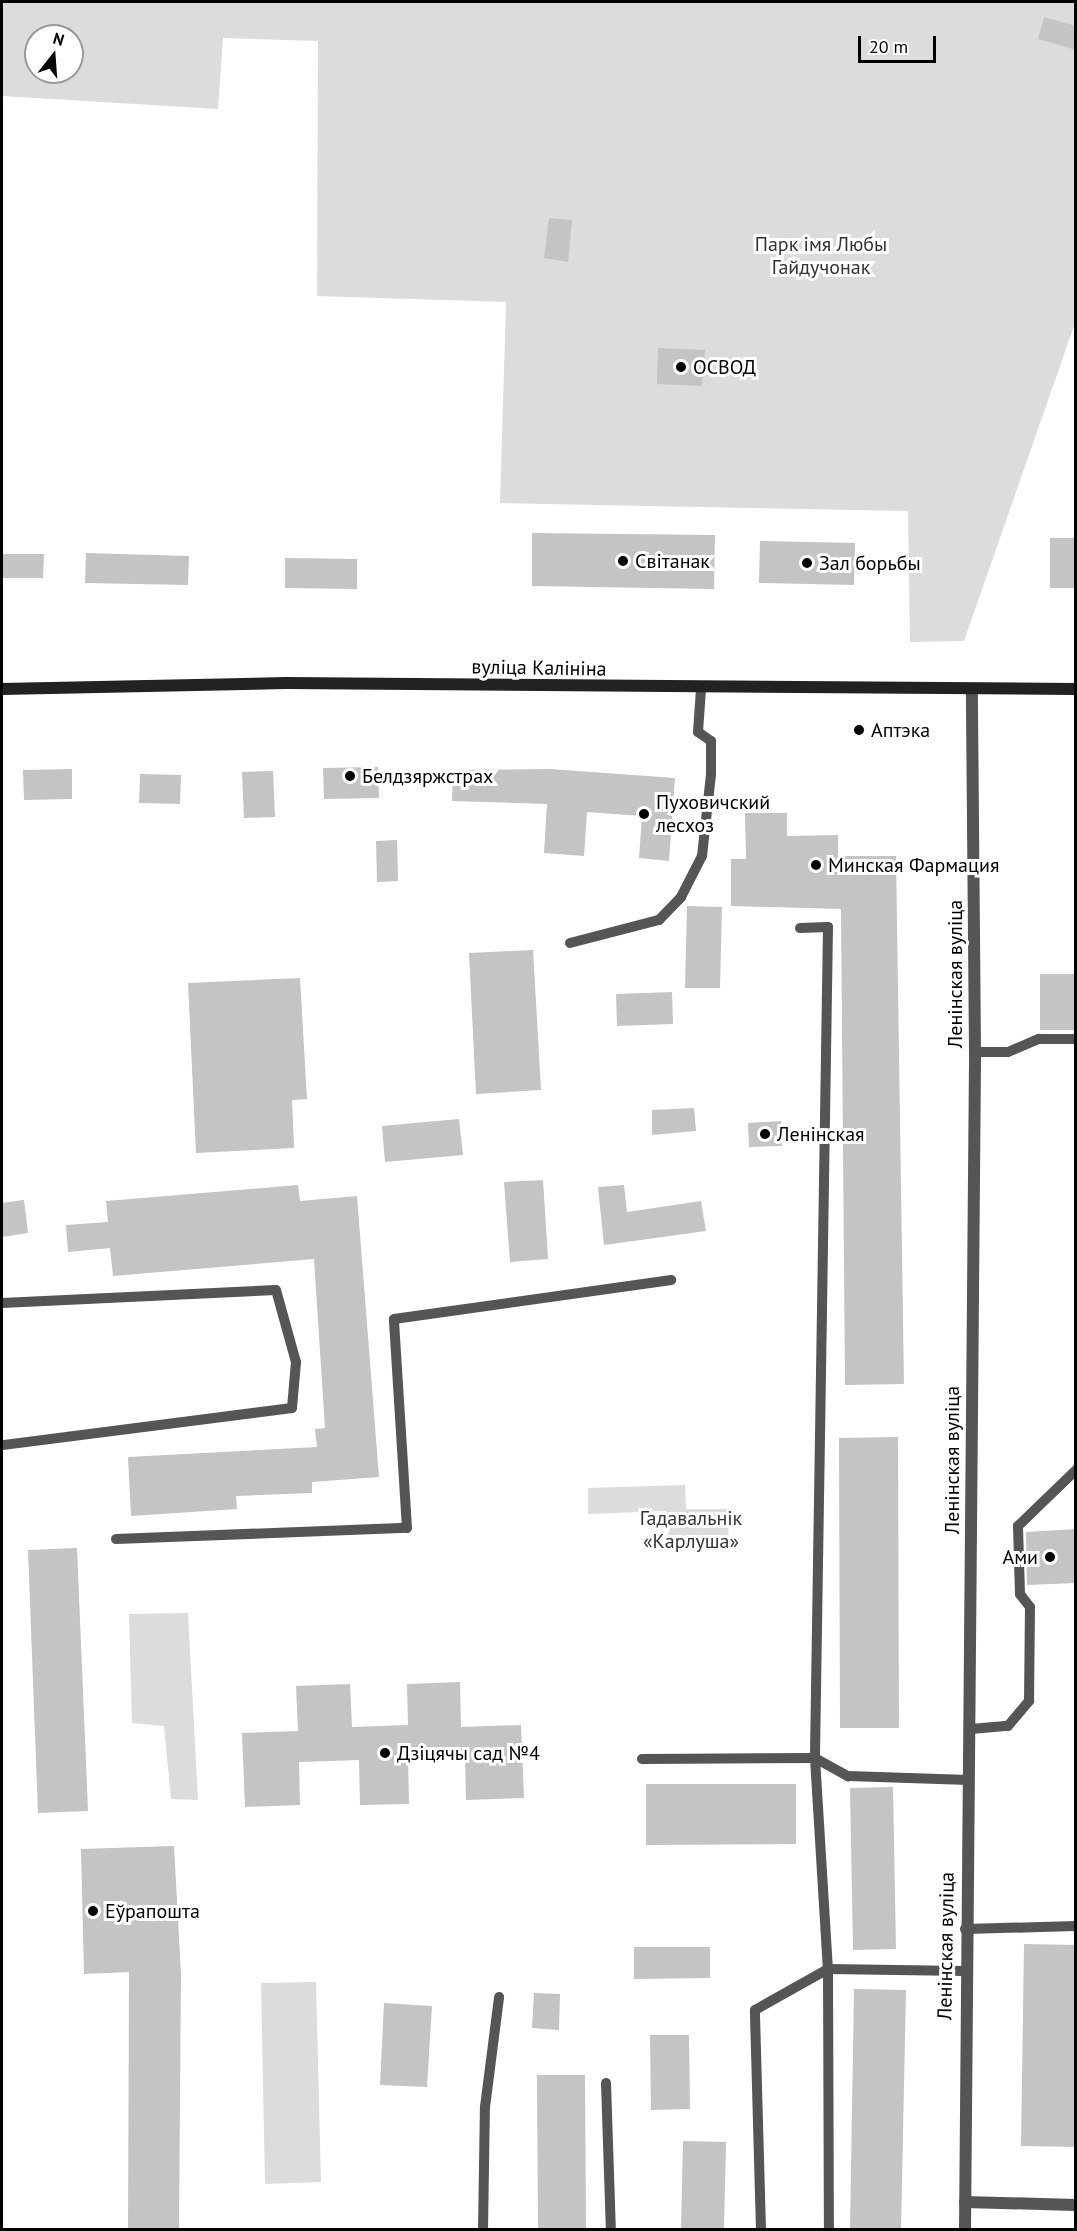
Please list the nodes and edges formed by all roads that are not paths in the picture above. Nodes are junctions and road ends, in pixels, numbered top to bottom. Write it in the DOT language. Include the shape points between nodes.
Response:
graph roads {
  1 [pos="1076,688"];
  2 [pos="2,689"];
  3 [pos="701,689"];
  4 [pos="972,690"];
  5 [pos="800,928"];
  6 [pos="570,943"];
  7 [pos="1076,1039"];
  8 [pos="975,1052"];
  9 [pos="671,1280"];
  10 [pos="2,1303"];
  11 [pos="2,1444"];
  12 [pos="1076,1470"];
  13 [pos="116,1539"];
  14 [pos="971,1729"];
  15 [pos="642,1758"];
  16 [pos="815,1758"];
  17 [pos="969,1780"];
  18 [pos="1076,1926"];
  19 [pos="965,1929"];
  20 [pos="828,1969"];
  21 [pos="964,1971"];
  22 [pos="499,1997"];
  23 [pos="606,2083"];
  24 [pos="965,2202"];
  25 [pos="1076,2205"];
  26 [pos="483,2229"];
  27 [pos="611,2229"];
  28 [pos="761,2229"];
  29 [pos="829,2229"];
  30 [pos="965,2229"];
  1 -- 4 [label="main road, вуліца Калініна"];
  2 -- 3 [label="main road, вуліца Калініна" via="286,684"];
  3 -- 4 [label="main road, вуліца Калініна"];
  3 -- 6 [label="lane" via="698,732 711,741 708,797 702,856 681,897 658,920"];
  4 -- 8 [label="street, Ленінская вуліца"];
  5 -- 16 [label="lane" via="828,927"];
  7 -- 8 [label="lane" via="1039,1039 1008,1052"];
  8 -- 14 [label="street, Ленінская вуліца"];
  9 -- 13 [label="lane" via="394,1319 406,1528"];
  10 -- 11 [label="lane" via="276,1290 296,1362 292,1408"];
  12 -- 14 [label="lane" via="1018,1526 1020,1594 1030,1607 1029,1701 1008,1726"];
  14 -- 17 [label="street, Ленінская вуліца"];
  15 -- 16 [label="lane"];
  16 -- 17 [label="lane" via="848,1776"];
  16 -- 20 [label="lane"];
  17 -- 19 [label="street, Ленінская вуліца"];
  18 -- 19 [label="lane"];
  19 -- 21 [label="street, Ленінская вуліца"];
  20 -- 21 [label="lane"];
  20 -- 28 [label="lane" via="755,2010"];
  20 -- 29 [label="lane"];
  21 -- 24 [label="street, Ленінская вуліца"];
  22 -- 26 [label="lane" via="485,2107"];
  23 -- 27 [label="lane"];
  24 -- 25 [label="street"];
  24 -- 30 [label="street, Ленінская вуліца"];
}
